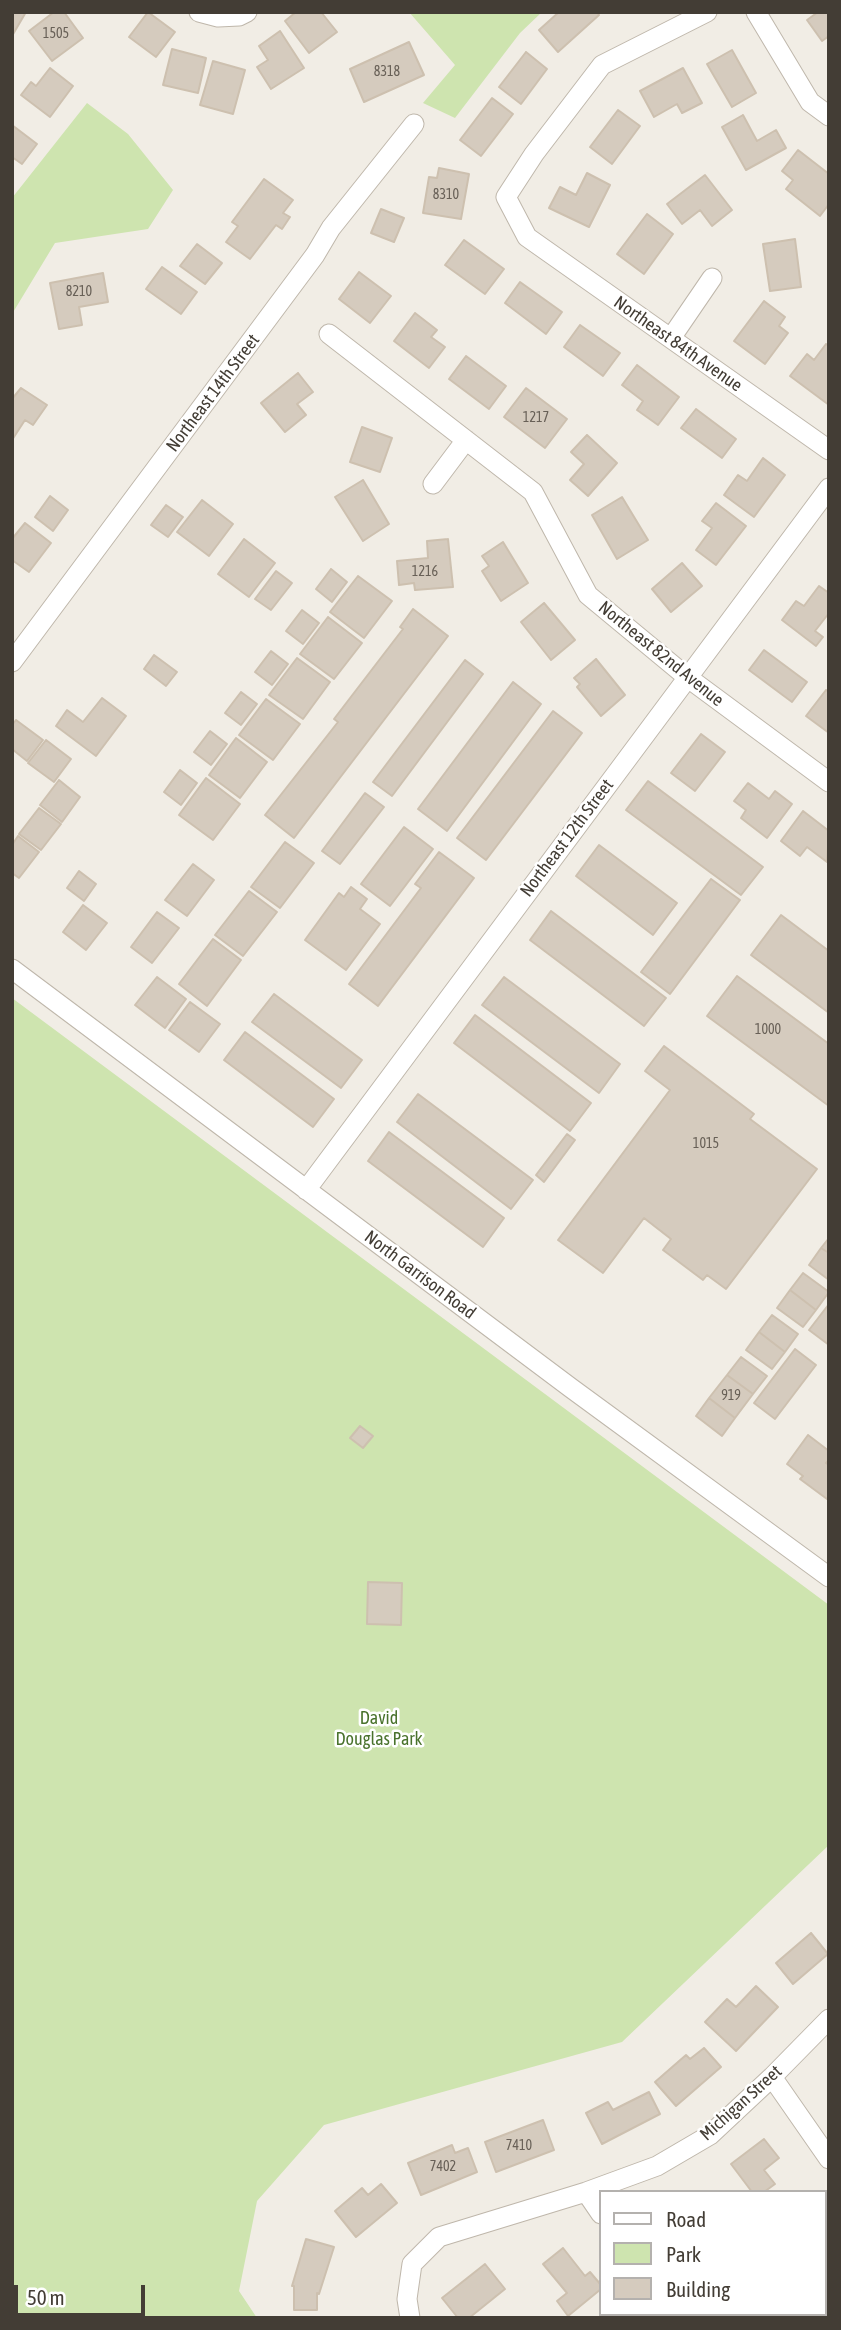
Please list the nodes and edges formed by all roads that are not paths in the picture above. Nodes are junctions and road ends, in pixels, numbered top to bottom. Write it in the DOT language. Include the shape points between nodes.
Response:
graph roads {
  1 [pos="200,12"];
  2 [pos="247,12"];
  3 [pos="707,12"];
  4 [pos="756,12"];
  5 [pos="829,116"];
  6 [pos="414,124"];
  7 [pos="712,278"];
  8 [pos="329,334"];
  9 [pos="671,338"];
  10 [pos="466,440"];
  11 [pos="829,450"];
  12 [pos="433,484"];
  13 [pos="829,488"];
  14 [pos="12,662"];
  15 [pos="687,677"];
  16 [pos="829,782"];
  17 [pos="12,970"];
  18 [pos="306,1190"];
  19 [pos="829,1577"];
  20 [pos="829,2020"];
  21 [pos="772,2077"];
  22 [pos="829,2160"];
  23 [pos="586,2192"];
  24 [pos="600,2213"];
  25 [pos="410,2318"];
  1 -- 2 [label="street" via="218,17"];
  3 -- 9 [label="street, Northeast 84th Avenue" via="602,65 506,197 527,237"];
  4 -- 5 [label="street" via="810,102"];
  6 -- 14 [label="street, Northeast 14th Street" via="331,228"];
  7 -- 9 [label="street"];
  8 -- 10 [label="street, Northeast 82nd Avenue"];
  9 -- 11 [label="street, Northeast 84th Avenue"];
  10 -- 12 [label="street"];
  10 -- 15 [label="street, Northeast 82nd Avenue" via="533,492 588,595"];
  13 -- 15 [label="street, Northeast 12th Street"];
  15 -- 16 [label="street, Northeast 82nd Avenue"];
  15 -- 18 [label="street, Northeast 12th Street"];
  17 -- 18 [label="street, North Garrison Road"];
  18 -- 19 [label="street, North Garrison Road"];
  20 -- 21 [label="street, Michigan Street"];
  21 -- 22 [label="street"];
  21 -- 23 [label="street, Michigan Street" via="710,2135 657,2166"];
  23 -- 24 [label="street"];
  23 -- 25 [label="street, Michigan Street" via="439,2237 412,2264 407,2299"];
}
